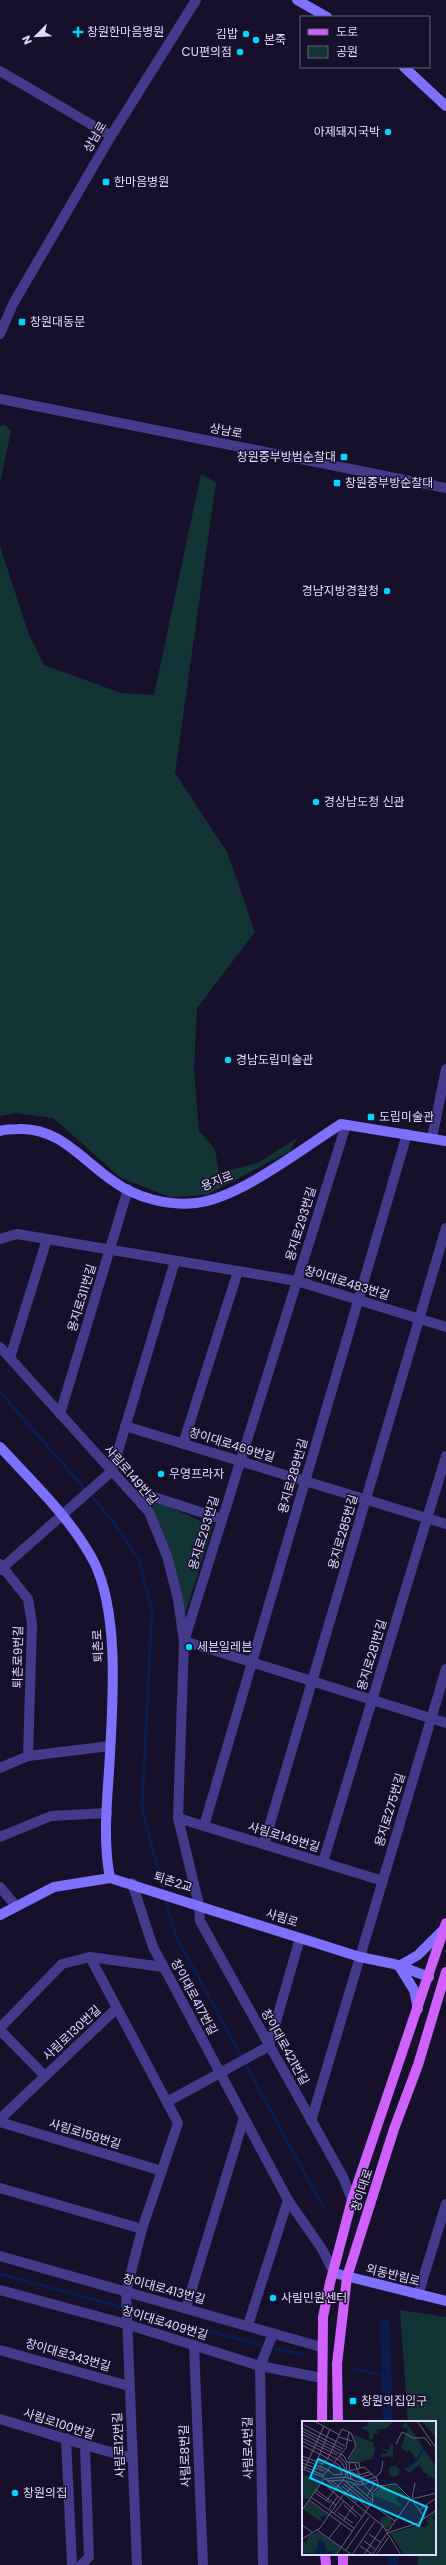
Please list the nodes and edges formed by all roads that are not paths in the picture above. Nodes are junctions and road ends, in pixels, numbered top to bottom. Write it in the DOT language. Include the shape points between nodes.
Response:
graph roads {
  1 [pos="196,0"];
  2 [pos="297,0"];
  3 [pos="325,16"];
  4 [pos="405,68"];
  5 [pos="0,71"];
  6 [pos="446,106"];
  7 [pos="111,136"];
  8 [pos="0,334"];
  9 [pos="0,399"];
  10 [pos="446,488"];
  11 [pos="446,1069"];
  12 [pos="346,1125"];
  13 [pos="0,1131"];
  14 [pos="407,1134"];
  15 [pos="432,1138"];
  16 [pos="446,1141"];
  17 [pos="128,1189"];
  18 [pos="446,1228"];
  19 [pos="0,1239"];
  20 [pos="47,1239"];
  21 [pos="110,1250"];
  22 [pos="175,1261"];
  23 [pos="238,1271"];
  24 [pos="297,1281"];
  25 [pos="358,1300"];
  26 [pos="419,1319"];
  27 [pos="446,1327"];
  28 [pos="0,1347"];
  29 [pos="10,1358"];
  30 [pos="60,1414"];
  31 [pos="125,1426"];
  32 [pos="183,1444"];
  33 [pos="0,1447"];
  34 [pos="446,1456"];
  35 [pos="240,1461"];
  36 [pos="109,1474"];
  37 [pos="305,1481"];
  38 [pos="366,1499"];
  39 [pos="142,1505"];
  40 [pos="64,1512"];
  41 [pos="427,1518"];
  42 [pos="222,1519"];
  43 [pos="446,1524"];
  44 [pos="1,1567"];
  45 [pos="184,1641"];
  46 [pos="252,1662"];
  47 [pos="446,1669"];
  48 [pos="312,1681"];
  49 [pos="372,1700"];
  50 [pos="431,1718"];
  51 [pos="446,1723"];
  52 [pos="110,1746"];
  53 [pos="28,1756"];
  54 [pos="0,1768"];
  55 [pos="107,1813"];
  56 [pos="178,1818"];
  57 [pos="204,1826"];
  58 [pos="0,1836"];
  59 [pos="264,1844"];
  60 [pos="323,1862"];
  61 [pos="110,1878"];
  62 [pos="383,1881"];
  63 [pos="137,1885"];
  64 [pos="0,1887"];
  65 [pos="197,1904"];
  66 [pos="16,1906"];
  67 [pos="0,1915"];
  68 [pos="445,1926"];
  69 [pos="300,1938"];
  70 [pos="90,1957"];
  71 [pos="360,1957"];
  72 [pos="399,1966"];
  73 [pos="163,1967"];
  74 [pos="446,1972"];
  75 [pos="429,1977"];
  76 [pos="444,1984"];
  77 [pos="117,2008"];
  78 [pos="418,2009"];
  79 [pos="0,2029"];
  80 [pos="269,2046"];
  81 [pos="222,2073"];
  82 [pos="45,2076"];
  83 [pos="167,2102"];
  84 [pos="244,2118"];
  85 [pos="0,2119"];
  86 [pos="311,2121"];
  87 [pos="0,2122"];
  88 [pos="162,2170"];
  89 [pos="0,2188"];
  90 [pos="288,2200"];
  91 [pos="352,2200"];
  92 [pos="446,2204"];
  93 [pos="444,2219"];
  94 [pos="142,2229"];
  95 [pos="0,2256"];
  96 [pos="334,2273"];
  97 [pos="350,2276"];
  98 [pos="0,2290"];
  99 [pos="418,2294"];
  100 [pos="126,2295"];
  101 [pos="446,2301"];
  102 [pos="186,2308"];
  103 [pos="126,2321"];
  104 [pos="248,2326"];
  105 [pos="273,2334"];
  106 [pos="194,2345"];
  107 [pos="0,2350"];
  108 [pos="322,2350"];
  109 [pos="260,2366"];
  110 [pos="323,2375"];
  111 [pos="129,2386"];
  112 [pos="0,2419"];
  113 [pos="322,2421"];
  114 [pos="338,2421"];
  115 [pos="66,2438"];
  116 [pos="85,2447"];
  117 [pos="132,2458"];
  118 [pos="325,2555"];
  119 [pos="72,2565"];
  120 [pos="81,2565"];
  121 [pos="138,2565"];
  122 [pos="203,2565"];
  123 [pos="263,2565"];
  124 [pos="326,2565"];
  1 -- 7 [label="street, 상남로"];
  2 -- 3 [label="street"];
  4 -- 6 [label="street"];
  5 -- 7 [label="street"];
  7 -- 8 [label="street, 상남로" via="13,304"];
  9 -- 10 [label="street, 상남로"];
  11 -- 15 [label="street"];
  12 -- 14 [label="street"];
  12 -- 17 [label="street, 용지로" via="341,1124 262,1175 223,1195 196,1203 170,1203 146,1198"];
  12 -- 24 [label="street, 용지로293번길"];
  13 -- 17 [label="street, 용지로" via="32,1128 52,1134 113,1182"];
  14 -- 15 [label="street"];
  14 -- 25 [label="street, 용지로289번길"];
  15 -- 16 [label="street"];
  17 -- 21 [label="street, 용지로311번길"];
  18 -- 26 [label="street, 용지로285번길"];
  19 -- 20 [label="street, 창이대로483번길" via="17,1234"];
  20 -- 21 [label="street, 창이대로483번길"];
  20 -- 29 [label="street"];
  21 -- 22 [label="street, 창이대로483번길"];
  21 -- 30 [label="street, 용지로311번길"];
  22 -- 23 [label="street, 창이대로483번길"];
  22 -- 31 [label="street"];
  23 -- 24 [label="street, 창이대로483번길"];
  23 -- 32 [label="street"];
  24 -- 25 [label="street, 창이대로483번길"];
  24 -- 35 [label="street, 용지로293번길"];
  25 -- 26 [label="street, 창이대로483번길"];
  25 -- 37 [label="street, 용지로289번길"];
  26 -- 27 [label="street, 창이대로483번길"];
  26 -- 38 [label="street, 용지로285번길"];
  28 -- 29 [label="street, 사림로149번길"];
  29 -- 30 [label="street, 사림로149번길"];
  30 -- 36 [label="street, 사림로149번길"];
  31 -- 32 [label="street, 창이대로469번길"];
  31 -- 36 [label="street"];
  32 -- 35 [label="street, 창이대로469번길"];
  33 -- 40 [label="street, 퇴촌로"];
  34 -- 41 [label="street, 용지로281번길"];
  35 -- 37 [label="street, 창이대로469번길"];
  35 -- 42 [label="street, 용지로293번길"];
  36 -- 39 [label="street, 사림로149번길"];
  36 -- 40 [label="street"];
  37 -- 38 [label="street, 창이대로469번길"];
  37 -- 46 [label="street, 용지로289번길"];
  38 -- 41 [label="street, 창이대로469번길"];
  38 -- 48 [label="street, 용지로285번길"];
  39 -- 42 [label="street" via="151,1496"];
  39 -- 45 [label="street, 사림로149번길" via="148,1512 167,1556 178,1599"];
  40 -- 44 [label="street"];
  40 -- 52 [label="street, 퇴촌로" via="94,1563 106,1604 112,1641"];
  41 -- 43 [label="street, 창이대로469번길"];
  41 -- 49 [label="street, 용지로281번길"];
  42 -- 45 [label="street, 용지로293번길"];
  44 -- 53 [label="street, 퇴촌로9번길" via="28,1599 32,1624"];
  45 -- 46 [label="street"];
  45 -- 56 [label="street, 사림로149번길"];
  46 -- 48 [label="street"];
  46 -- 57 [label="street, 용지로289번길"];
  47 -- 50 [label="street, 용지로275번길"];
  48 -- 49 [label="street"];
  48 -- 59 [label="street, 용지로285번길"];
  49 -- 50 [label="street"];
  49 -- 60 [label="street, 용지로281번길"];
  50 -- 51 [label="street"];
  50 -- 62 [label="street, 용지로275번길"];
  52 -- 53 [label="street"];
  52 -- 55 [label="street, 퇴촌로"];
  53 -- 54 [label="street"];
  55 -- 58 [label="street" via="51,1816"];
  55 -- 61 [label="street, 퇴촌로" via="105,1852"];
  56 -- 57 [label="street, 사림로149번길"];
  56 -- 65 [label="street, 사림로149번길"];
  57 -- 59 [label="street, 사림로149번길"];
  59 -- 60 [label="street, 사림로149번길"];
  60 -- 62 [label="street, 사림로149번길"];
  61 -- 63 [label="street"];
  61 -- 66 [label="street" via="54,1887"];
  62 -- 71 [label="street, 용지로275번길"];
  63 -- 65 [label="street, 퇴촌2교"];
  63 -- 73 [label="street, 창이대로417번길" via="152,1947"];
  64 -- 66 [label="street"];
  65 -- 69 [label="street, 사림로"];
  65 -- 80 [label="street, 창이대로421번길" via="200,1921"];
  66 -- 67 [label="street"];
  68 -- 72 [label="street" via="418,1955"];
  68 -- 75 [label="main road, 창이대로"];
  69 -- 71 [label="street, 사림로"];
  69 -- 80 [label="street"];
  70 -- 73 [label="street, 사림로130번길"];
  70 -- 77 [label="street"];
  70 -- 79 [label="street, 사림로130번길" via="62,1964"];
  71 -- 72 [label="street, 사림로"];
  71 -- 86 [label="street"];
  72 -- 75 [label="street, 사림로"];
  72 -- 78 [label="street" via="414,1990"];
  73 -- 81 [label="street, 창이대로417번길"];
  74 -- 76 [label="main road, 창이대로"];
  75 -- 76 [label="street"];
  75 -- 78 [label="main road, 창이대로"];
  76 -- 97 [label="main road, 창이대로" via="394,2129"];
  77 -- 82 [label="street, 사림로130번길"];
  77 -- 83 [label="street"];
  78 -- 91 [label="main road, 창이대로"];
  79 -- 82 [label="street, 사림로130번길"];
  80 -- 81 [label="street"];
  80 -- 86 [label="street, 창이대로421번길"];
  81 -- 83 [label="street"];
  81 -- 84 [label="street, 창이대로417번길"];
  82 -- 85 [label="street, 사림로130번길"];
  83 -- 88 [label="street" via="178,2124"];
  84 -- 90 [label="street, 창이대로417번길"];
  84 -- 102 [label="street"];
  86 -- 91 [label="street, 창이대로421번길" via="343,2177"];
  87 -- 88 [label="street, 사림로158번길"];
  88 -- 94 [label="street"];
  89 -- 94 [label="street"];
  90 -- 96 [label="street, 창이대로417번길" via="322,2249"];
  90 -- 104 [label="street"];
  91 -- 96 [label="main road, 창이대로"];
  92 -- 93 [label="street"];
  93 -- 99 [label="street"];
  94 -- 100 [label="street"];
  95 -- 100 [label="street, 창이대로413번길"];
  96 -- 97 [label="street, 외동반림로"];
  96 -- 108 [label="main road, 창이대로" via="323,2317"];
  97 -- 99 [label="street, 외동반림로"];
  97 -- 114 [label="main road, 창이대로" via="338,2354"];
  98 -- 103 [label="street, 창이대로409번길"];
  99 -- 101 [label="street, 외동반림로"];
  100 -- 102 [label="street, 창이대로413번길"];
  100 -- 103 [label="street, 사림로12번길"];
  102 -- 104 [label="street, 창이대로413번길"];
  103 -- 106 [label="street, 창이대로409번길"];
  103 -- 111 [label="street, 사림로12번길"];
  104 -- 105 [label="street, 창이대로413번길"];
  105 -- 108 [label="street, 창이대로413번길"];
  105 -- 109 [label="street, 사림로4번길"];
  106 -- 109 [label="street, 창이대로409번길"];
  106 -- 122 [label="street, 사림로8번길"];
  107 -- 111 [label="street, 창이대로343번길"];
  108 -- 110 [label="main road, 창이대로"];
  109 -- 110 [label="street, 창이대로409번길"];
  109 -- 123 [label="street, 사림로4번길"];
  110 -- 113 [label="main road"];
  111 -- 117 [label="street, 사림로12번길"];
  112 -- 115 [label="street, 사림로100번길"];
  115 -- 116 [label="street, 사림로100번길"];
  115 -- 119 [label="street"];
  116 -- 117 [label="street, 사림로100번길"];
  116 -- 120 [label="street" via="89,2557"];
  117 -- 121 [label="street, 사림로12번길"];
  118 -- 124 [label="main road"];
}
